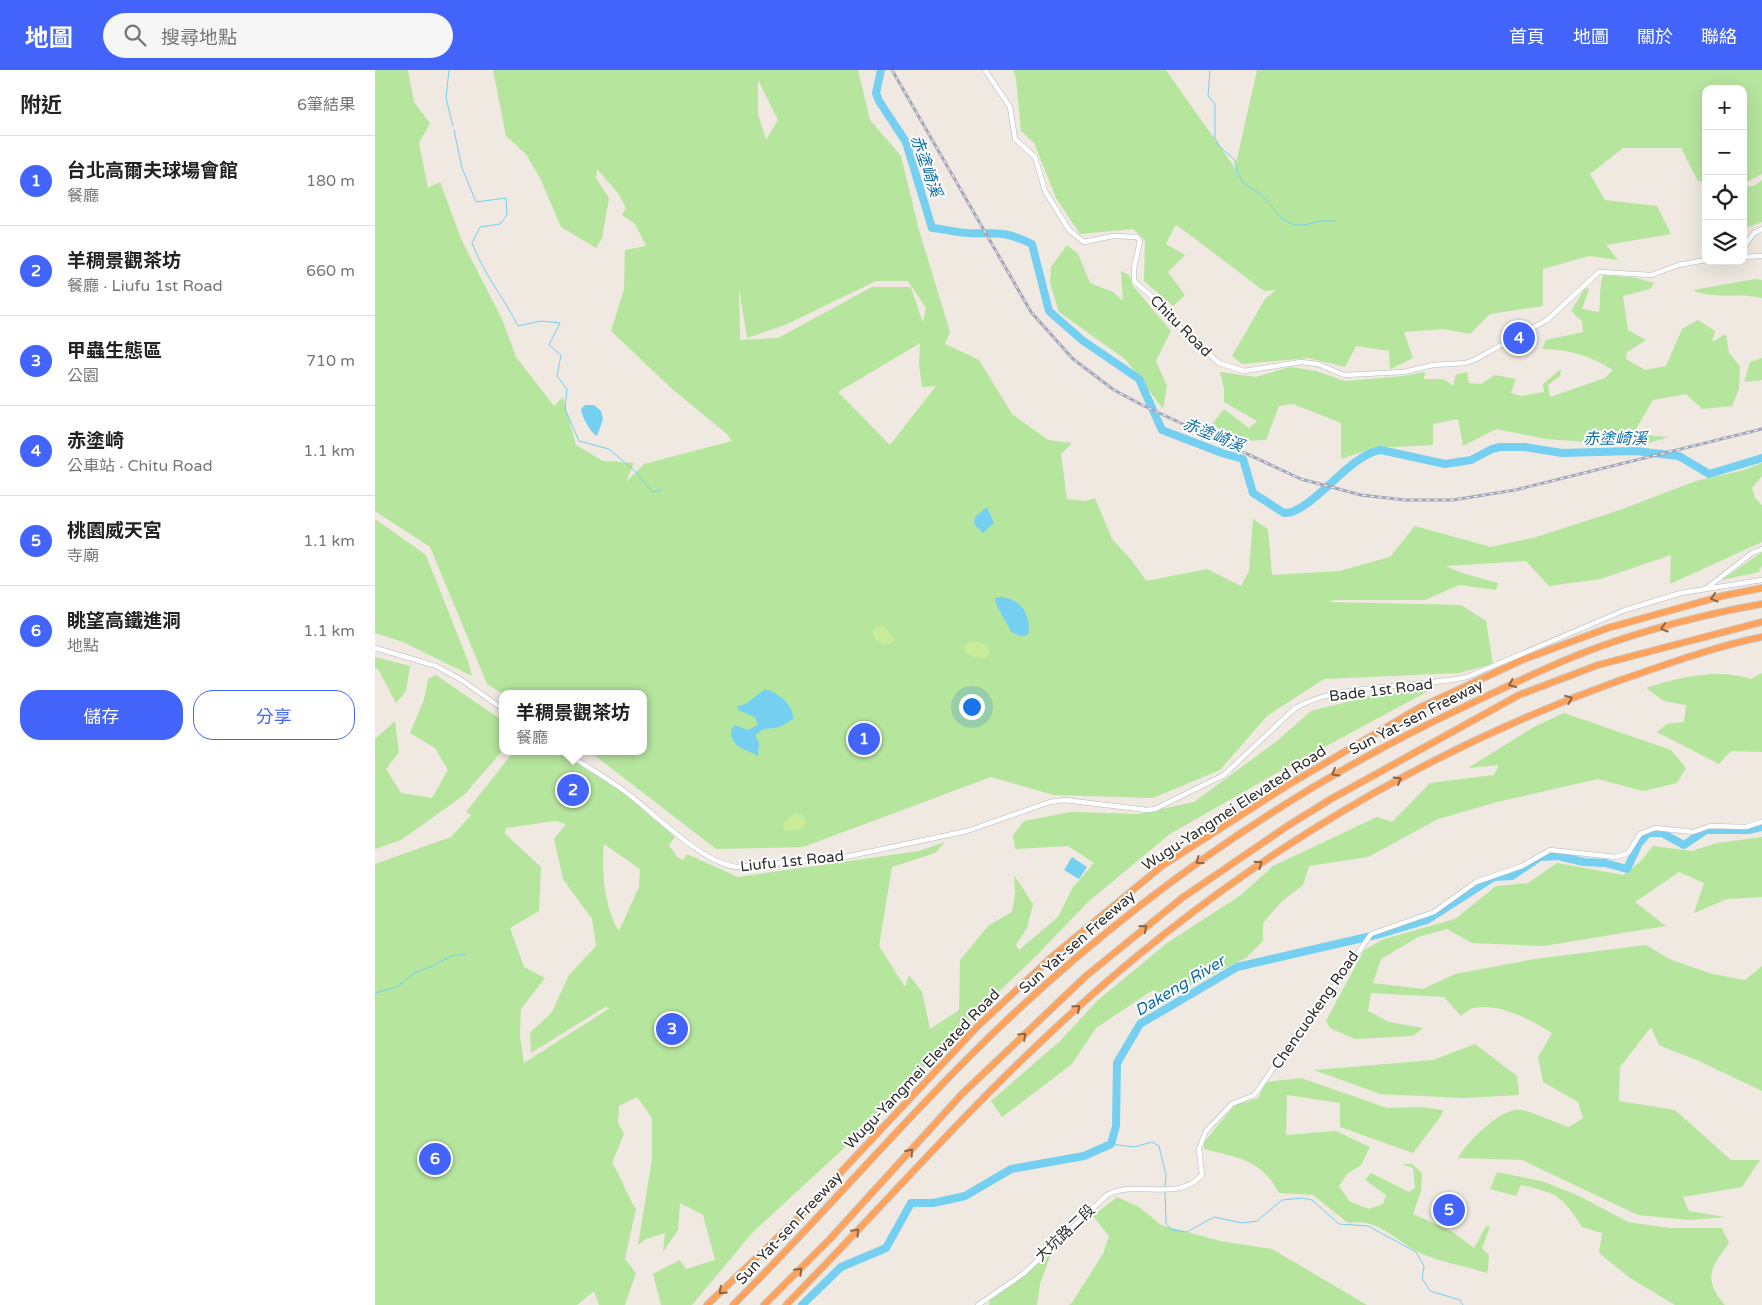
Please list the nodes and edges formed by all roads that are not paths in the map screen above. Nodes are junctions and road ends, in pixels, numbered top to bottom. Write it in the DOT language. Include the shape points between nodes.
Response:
graph roads {
  1 [pos="985,70"];
  2 [pos="1762,229"];
  3 [pos="1747,243"];
  4 [pos="1762,256"];
  5 [pos="1747,257"];
  6 [pos="1702,261"];
  7 [pos="1762,549"];
  8 [pos="1762,580"];
  9 [pos="1707,588"];
  10 [pos="1762,588"];
  11 [pos="1762,604"];
  12 [pos="1762,622"];
  13 [pos="1762,637"];
  14 [pos="375,648"];
  15 [pos="499,706"];
  16 [pos="569,755"];
  17 [pos="1050,802"];
  18 [pos="1762,822"];
  19 [pos="1170,1190"];
  20 [pos="707,1305"];
  21 [pos="733,1305"];
  22 [pos="764,1305"];
  23 [pos="786,1305"];
  24 [pos="979,1305"];
  1 -- 6 [label="street, Chitu Road" via="1009,107 1015,139 1035,157 1045,191 1069,230 1084,242 1118,235 1137,237 1135,281 1205,352 1234,369 1244,371 1301,362 1318,364 1344,375 1404,372 1433,365 1466,363 1498,349 1547,320 1599,272 1652,275"];
  2 -- 3 [label="street"];
  4 -- 5 [label="street"];
  7 -- 9 [label="street"];
  8 -- 9 [label="street, Bade 1st Road"];
  9 -- 17 [label="street, Bade 1st Road" via="1608,617 1467,677 1440,683 1378,688 1305,702 1224,775 1161,807 1147,810 1065,800"];
  10 -- 20 [label="highway, Wugu-Yangmei Elevated Road, one-way" via="1608,628 1522,660 1419,708 1288,785 1162,866 1054,955 978,1026 797,1218"];
  11 -- 21 [label="highway, Sun Yat-sen Freeway, one-way" via="1606,645 1538,672 1391,742 1278,808 1211,852 1094,941 976,1050"];
  22 -- 12 [label="highway, Sun Yat-sen Freeway, one-way" via="831,1239 962,1094 1087,976 1182,898 1331,798 1519,695 1598,665"];
  23 -- 13 [label="highway, one-way" via="967,1114 1047,1035 1144,949 1214,895 1302,835 1423,766 1492,733 1574,697 1647,671"];
  14 -- 15 [label="street" via="436,666"];
  16 -- 17 [label="street, Liufu 1st Road" via="629,794 709,857 727,866 845,857 967,831"];
  18 -- 19 [label="street, Chencuokeng Road" via="1746,828 1710,826 1693,832 1655,828 1640,834 1627,853 1616,857 1550,850 1522,866 1476,882 1434,912 1366,938 1327,999 1296,1034 1254,1095 1232,1104 1206,1131 1200,1143 1202,1175 1189,1185"];
  19 -- 24 [label="street, 大坑路二段" via="1131,1187 1117,1189 1107,1195 1023,1274"];
}
